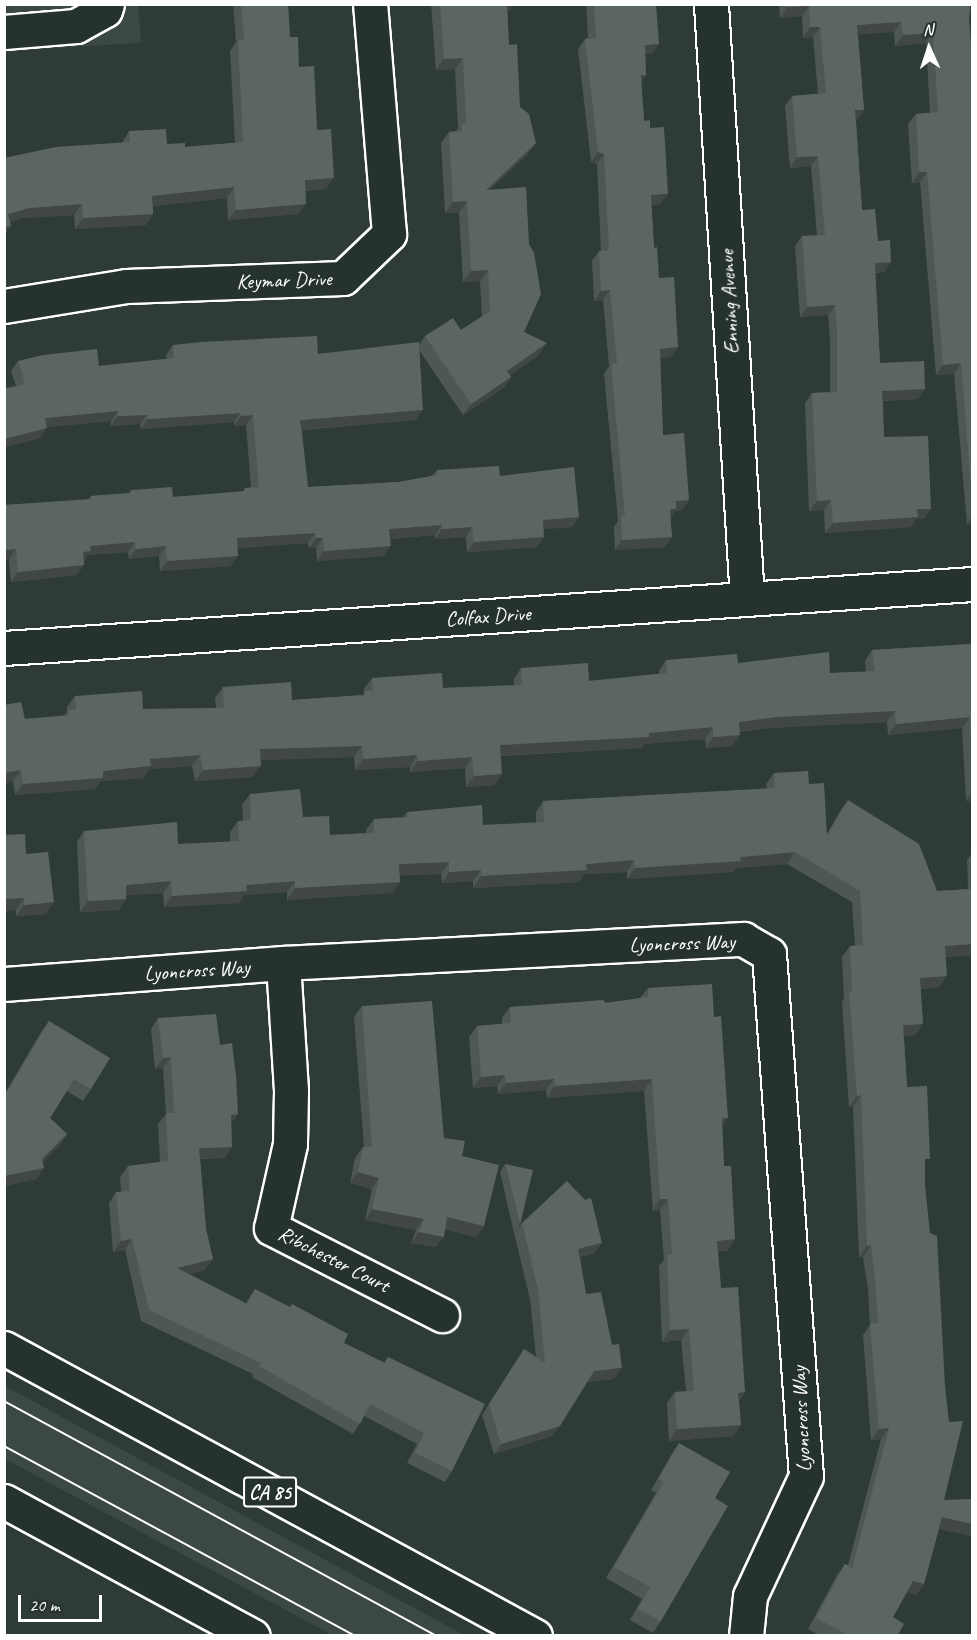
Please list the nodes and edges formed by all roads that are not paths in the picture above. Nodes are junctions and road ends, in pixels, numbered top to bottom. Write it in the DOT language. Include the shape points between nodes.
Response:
graph roads {
  1 [pos="107,4"];
  2 [pos="370,4"];
  3 [pos="711,4"];
  4 [pos="4,32"];
  5 [pos="4,306"];
  6 [pos="972,584"];
  7 [pos="747,599"];
  8 [pos="4,648"];
  9 [pos="283,963"];
  10 [pos="4,984"];
  11 [pos="442,1315"];
  12 [pos="4,1348"];
  13 [pos="4,1501"];
  14 [pos="253,1635"];
  15 [pos="535,1635"];
  16 [pos="746,1635"];
  1 -- 4 [label="main road" via="105,10 76,26"];
  2 -- 5 [label="main road, Keymar Drive" via="389,234 343,278 126,286"];
  3 -- 7 [label="main road, Enning Avenue"];
  6 -- 7 [label="main road, Colfax Drive"];
  7 -- 8 [label="main road, Colfax Drive"];
  9 -- 10 [label="main road, Lyoncross Way"];
  9 -- 11 [label="main road, Ribchester Court" via="291,1091 290,1144 271,1228"];
  9 -- 16 [label="main road, Lyoncross Way" via="743,939 769,954 806,1476 750,1596"];
  12 -- 15 [label="main road, CA 85"];
  13 -- 14 [label="main road"];
}
